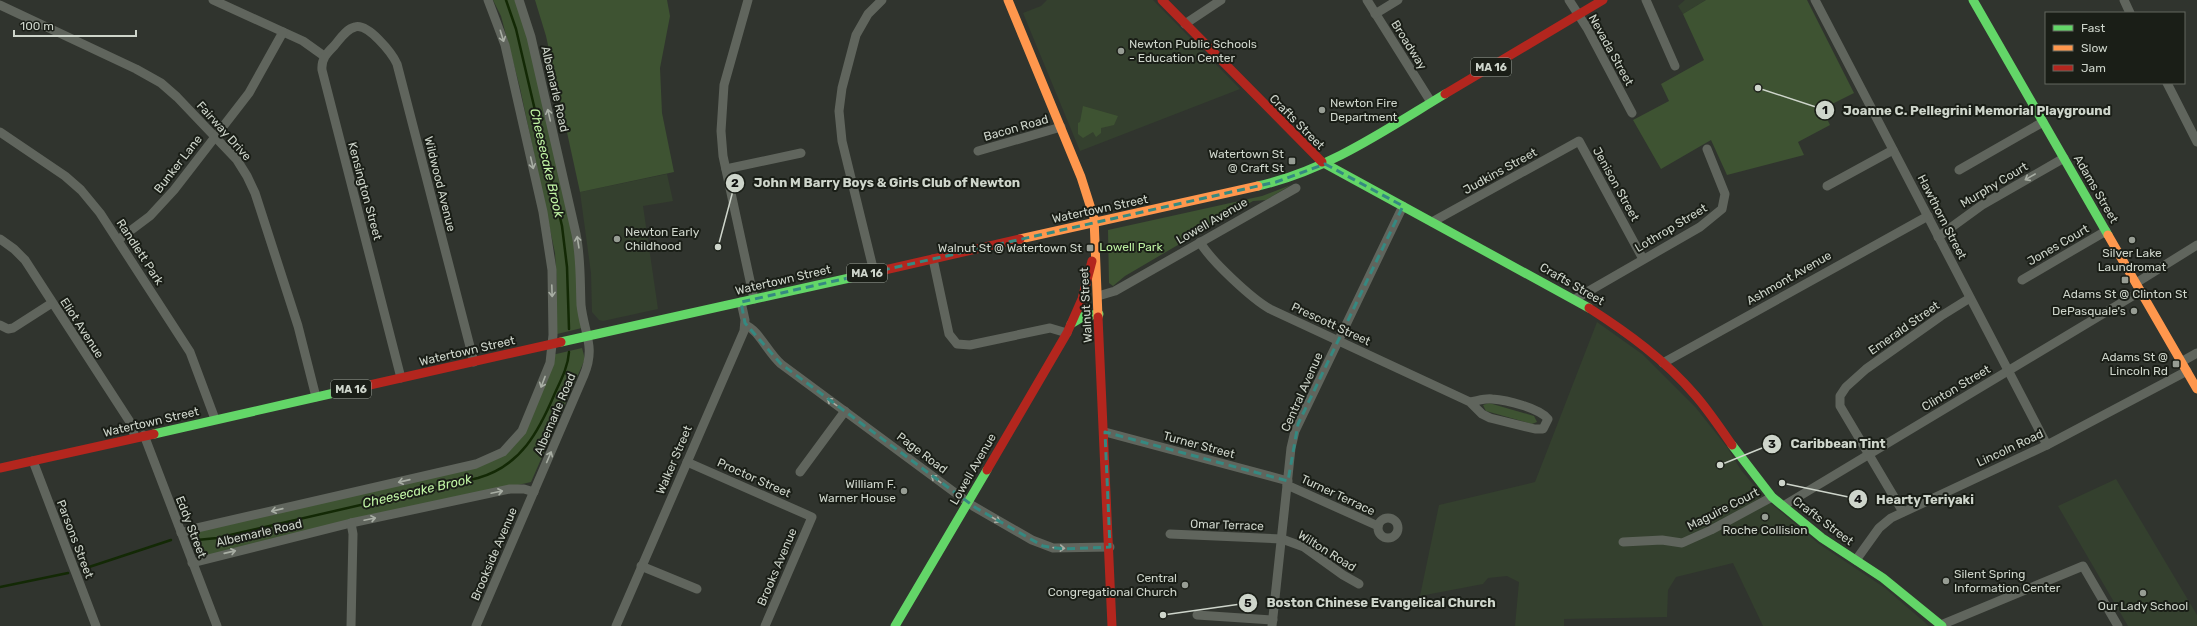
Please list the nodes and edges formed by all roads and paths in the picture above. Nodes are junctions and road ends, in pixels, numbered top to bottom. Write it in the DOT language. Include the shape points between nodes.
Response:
graph roads {
  1 [pos="213,0"];
  2 [pos="488,0"];
  3 [pos="519,0"];
  4 [pos="748,0"];
  5 [pos="882,0"];
  6 [pos="1008,0"];
  7 [pos="1162,0"];
  8 [pos="1221,0"];
  9 [pos="1366,0"];
  10 [pos="1398,0"];
  11 [pos="1568,0"];
  12 [pos="1604,0"];
  13 [pos="1646,0"];
  14 [pos="1815,0"];
  15 [pos="1973,0"];
  16 [pos="2124,0"];
  17 [pos="0,5"];
  18 [pos="2130,12"];
  19 [pos="1375,14"];
  20 [pos="1578,15"];
  21 [pos="1185,24"];
  22 [pos="283,32"];
  23 [pos="324,56"];
  24 [pos="1675,66"];
  25 [pos="2167,84"];
  26 [pos="1431,102"];
  27 [pos="1632,113"];
  28 [pos="2043,122"];
  29 [pos="1061,127"];
  30 [pos="0,132"];
  31 [pos="215,136"];
  32 [pos="1579,141"];
  33 [pos="2197,142"];
  34 [pos="1707,149"];
  35 [pos="1894,150"];
  36 [pos="978,151"];
  37 [pos="801,153"];
  38 [pos="2064,158"];
  39 [pos="1325,164"];
  40 [pos="726,170"];
  41 [pos="1959,170"];
  42 [pos="1827,186"];
  43 [pos="1296,188"];
  44 [pos="1404,206"];
  45 [pos="1928,216"];
  46 [pos="1432,222"];
  47 [pos="1094,223"];
  48 [pos="2106,231"];
  49 [pos="1938,237"];
  50 [pos="0,239"];
  51 [pos="118,240"];
  52 [pos="1200,242"];
  53 [pos="2197,245"];
  54 [pos="1096,247"];
  55 [pos="933,259"];
  56 [pos="1643,259"];
  57 [pos="874,272"];
  58 [pos="2022,280"];
  59 [pos="2138,287"];
  60 [pos="1098,296"];
  61 [pos="1970,298"];
  62 [pos="754,299"];
  63 [pos="1575,299"];
  64 [pos="741,302"];
  65 [pos="52,303"];
  66 [pos="1099,314"];
  67 [pos="1071,324"];
  68 [pos="0,325"];
  69 [pos="745,325"];
  70 [pos="1066,333"];
  71 [pos="588,336"];
  72 [pos="1339,340"];
  73 [pos="553,344"];
  74 [pos="2197,353"];
  75 [pos="474,362"];
  76 [pos="2181,362"];
  77 [pos="1663,363"];
  78 [pos="2008,371"];
  79 [pos="2186,371"];
  80 [pos="401,378"];
  81 [pos="2197,389"];
  82 [pos="316,397"];
  83 [pos="1470,402"];
  84 [pos="845,411"];
  85 [pos="216,419"];
  86 [pos="1105,432"];
  87 [pos="140,436"];
  88 [pos="2046,445"];
  89 [pos="1868,454"];
  90 [pos="33,461"];
  91 [pos="687,462"];
  92 [pos="0,468"];
  93 [pos="800,472"];
  94 [pos="1288,483"];
  95 [pos="534,492"];
  96 [pos="1772,497"];
  97 [pos="968,502"];
  98 [pos="1783,506"];
  99 [pos="1903,512"];
  100 [pos="812,517"];
  101 [pos="351,523"];
  102 [pos="1378,526"];
  103 [pos="181,533"];
  104 [pos="1170,534"];
  105 [pos="1282,539"];
  106 [pos="1623,542"];
  107 [pos="1110,547"];
  108 [pos="1856,560"];
  109 [pos="192,562"];
  110 [pos="641,566"];
  111 [pos="1359,584"];
  112 [pos="697,589"];
  113 [pos="1197,615"];
  114 [pos="1272,623"];
  115 [pos="96,626"];
  116 [pos="217,626"];
  117 [pos="351,626"];
  118 [pos="476,626"];
  119 [pos="616,626"];
  120 [pos="765,626"];
  121 [pos="895,626"];
  122 [pos="1112,626"];
  123 [pos="1941,626"];
  124 [pos="2118,626"];
  1 -- 22 [label="street"];
  2 -- 73 [label="street, Albemarle Road, one-way" via="505,45 543,212 552,270"];
  71 -- 3 [label="street, Albemarle Road, one-way" via="582,305 576,234 531,37"];
  4 -- 40 [label="street" via="723,91 721,137"];
  5 -- 57 [label="street" via="868,14 856,35 839,110 841,136"];
  6 -- 29 [label="main road, Walnut Street"];
  7 -- 21 [label="main road, Crafts Street"];
  8 -- 21 [label="street"];
  9 -- 19 [label="street, Broadway"];
  10 -- 19 [label="street"];
  11 -- 20 [label="street, Nevada Street"];
  12 -- 20 [label="main road, Watertown Street / MA 16"];
  13 -- 24 [label="street"];
  14 -- 35 [label="street, Hawthorn Street"];
  15 -- 28 [label="main road, Adams Street"];
  16 -- 18 [label="street"];
  17 -- 31 [label="street, Fairway Drive" via="155,80 172,92"];
  19 -- 26 [label="street, Broadway"];
  20 -- 26 [label="main road, Watertown Street / MA 16"];
  20 -- 27 [label="street, Nevada Street"];
  21 -- 39 [label="main road, Crafts Street" via="1312,155"];
  22 -- 23 [label="street" via="308,44"];
  22 -- 31 [label="street, Bunker Lane" via="249,93"];
  23 -- 75 [label="street, Wildwood Avenue" via="347,31 360,26 370,31 397,64"];
  23 -- 80 [label="street, Kensington Street" via="322,72"];
  25 -- 33 [label="street"];
  26 -- 39 [label="main road, Watertown Street / MA 16"];
  28 -- 38 [label="main road, Adams Street"];
  28 -- 41 [label="street"];
  29 -- 36 [label="street, Bacon Road"];
  29 -- 47 [label="main road, Walnut Street" via="1084,183"];
  30 -- 51 [label="street, Randlett Park" via="74,183 92,203"];
  31 -- 51 [label="street, Bunker Lane" via="164,201 146,220"];
  31 -- 82 [label="street, Fairway Drive" via="240,165 253,187 298,326"];
  32 -- 46 [label="street, Judkins Street"];
  32 -- 56 [label="street, Jenison Street"];
  34 -- 56 [label="street, Lothrop Street" via="1725,194 1722,208 1700,227"];
  35 -- 42 [label="street"];
  35 -- 45 [label="street, Hawthorn Street"];
  37 -- 40 [label="street"];
  38 -- 48 [label="main road, Adams Street"];
  38 -- 49 [label="street, Murphy Court, one-way" via="1982,205"];
  39 -- 44 [label="main road, Crafts Street"];
  39 -- 47 [label="main road, Watertown Street / MA 16" via="1276,182"];
  40 -- 62 [label="street"];
  43 -- 52 [label="street, Lowell Avenue"];
  44 -- 46 [label="main road, Crafts Street"];
  44 -- 72 [label="street, Central Avenue"];
  45 -- 49 [label="street, Hawthorn Street"];
  45 -- 77 [label="street, Ashmont Avenue"];
  46 -- 63 [label="main road, Crafts Street"];
  47 -- 54 [label="main road, Walnut Street"];
  47 -- 55 [label="main road, Watertown Street / MA 16"];
  48 -- 58 [label="street, Jones Court"];
  48 -- 59 [label="main road, Adams Street"];
  49 -- 61 [label="street, Hawthorn Street"];
  50 -- 65 [label="street, Eliot Avenue" via="23,257"];
  51 -- 85 [label="street, Randlett Park" via="190,352"];
  52 -- 60 [label="street, Lowell Avenue" via="1115,291"];
  52 -- 72 [label="street, Prescott Street" via="1257,300"];
  53 -- 59 [label="street, Clinton Street"];
  54 -- 60 [label="main road, Walnut Street"];
  54 -- 67 [label="main road, Lowell Avenue" via="1084,295"];
  55 -- 57 [label="main road, Watertown Street / MA 16"];
  55 -- 70 [label="street" via="948,331 957,344 970,345 1050,328"];
  56 -- 63 [label="street, Lothrop Street"];
  57 -- 62 [label="main road, Watertown Street / MA 16"];
  59 -- 76 [label="main road, Adams Street"];
  59 -- 78 [label="street, Clinton Street"];
  60 -- 66 [label="main road, Walnut Street"];
  61 -- 78 [label="street, Hawthorn Street"];
  61 -- 89 [label="street, Emerald Street" via="1908,338 1854,380 1840,396 1840,406"];
  62 -- 64 [label="main road, Watertown Street / MA 16"];
  63 -- 77 [label="main road, Crafts Street" via="1631,335"];
  64 -- 69 [label="street"];
  64 -- 71 [label="main road, Watertown Street / MA 16"];
  65 -- 68 [label="street" via="13,328 8,329"];
  65 -- 87 [label="street, Eliot Avenue"];
  66 -- 67 [label="main road" via="1084,316"];
  66 -- 86 [label="main road, Walnut Street"];
  67 -- 70 [label="main road, Lowell Avenue"];
  84 -- 69 [label="street, Page Road, one-way" via="776,360 754,330"];
  69 -- 91 [label="street, Walker Street"];
  70 -- 97 [label="main road, Lowell Avenue"];
  71 -- 73 [label="main road, Watertown Street / MA 16"];
  95 -- 71 [label="street, Albemarle Road, one-way" via="587,369 591,353"];
  72 -- 83 [label="street, Prescott Street"];
  72 -- 94 [label="street, Central Avenue" via="1298,424 1293,439"];
  73 -- 75 [label="main road, Watertown Street / MA 16"];
  73 -- 103 [label="street, Albemarle Road, one-way" via="549,367 527,423 514,442 495,457 466,467"];
  74 -- 76 [label="street"];
  75 -- 80 [label="main road, Watertown Street / MA 16"];
  76 -- 79 [label="main road, Adams Street"];
  77 -- 96 [label="main road, Crafts Street" via="1710,413"];
  78 -- 88 [label="street, Hawthorn Street"];
  78 -- 89 [label="street, Clinton Street"];
  79 -- 81 [label="main road, Adams Street"];
  79 -- 88 [label="street, Lincoln Road"];
  80 -- 82 [label="main road, Watertown Street / MA 16"];
  82 -- 85 [label="main road, Watertown Street / MA 16"];
  83 -- 83 [label="street, Prescott Street" via="1490,418 1536,429 1543,428 1548,420 1542,412 1507,402 1492,399"];
  84 -- 93 [label="street"];
  97 -- 84 [label="street, Page Road, one-way"];
  85 -- 87 [label="main road, Watertown Street / MA 16"];
  86 -- 94 [label="street, Turner Street"];
  86 -- 107 [label="main road, Walnut Street"];
  87 -- 90 [label="main road, Watertown Street / MA 16"];
  87 -- 103 [label="street, Eddy Street"];
  88 -- 99 [label="street, Lincoln Road"];
  89 -- 98 [label="street, Clinton Street"];
  89 -- 99 [label="street, Emerald Street"];
  90 -- 92 [label="main road, Watertown Street / MA 16"];
  90 -- 115 [label="street, Parsons Street"];
  91 -- 100 [label="street, Proctor Street"];
  91 -- 110 [label="street, Walker Street"];
  94 -- 102 [label="street, Turner Terrace"];
  94 -- 105 [label="street, Central Avenue"];
  101 -- 95 [label="street, Albemarle Road, one-way" via="510,489"];
  95 -- 118 [label="street, Brookside Avenue"];
  96 -- 98 [label="main road, Crafts Street"];
  96 -- 106 [label="street, Maguire Court" via="1682,543 1662,540"];
  97 -- 107 [label="street, Page Road, one-way" via="1042,546 1063,549"];
  97 -- 121 [label="main road, Lowell Avenue"];
  98 -- 108 [label="main road, Crafts Street" via="1822,538"];
  99 -- 108 [label="street, Lincoln Road" via="1879,528"];
  100 -- 120 [label="street, Brooks Avenue"];
  109 -- 101 [label="street, Albemarle Road, one-way"];
  101 -- 117 [label="street"];
  103 -- 109 [label="street, Eddy Street"];
  104 -- 105 [label="street, Omar Terrace"];
  105 -- 111 [label="street, Wilton Road" via="1304,547"];
  105 -- 114 [label="street, Central Avenue"];
  107 -- 122 [label="main road, Walnut Street"];
  108 -- 123 [label="main road, Crafts Street" via="1887,581"];
  109 -- 116 [label="street, Eddy Street"];
  110 -- 112 [label="street"];
  110 -- 119 [label="street, Walker Street"];
  113 -- 114 [label="street"];
  123 -- 124 [label="street" via="2083,566"];
}
